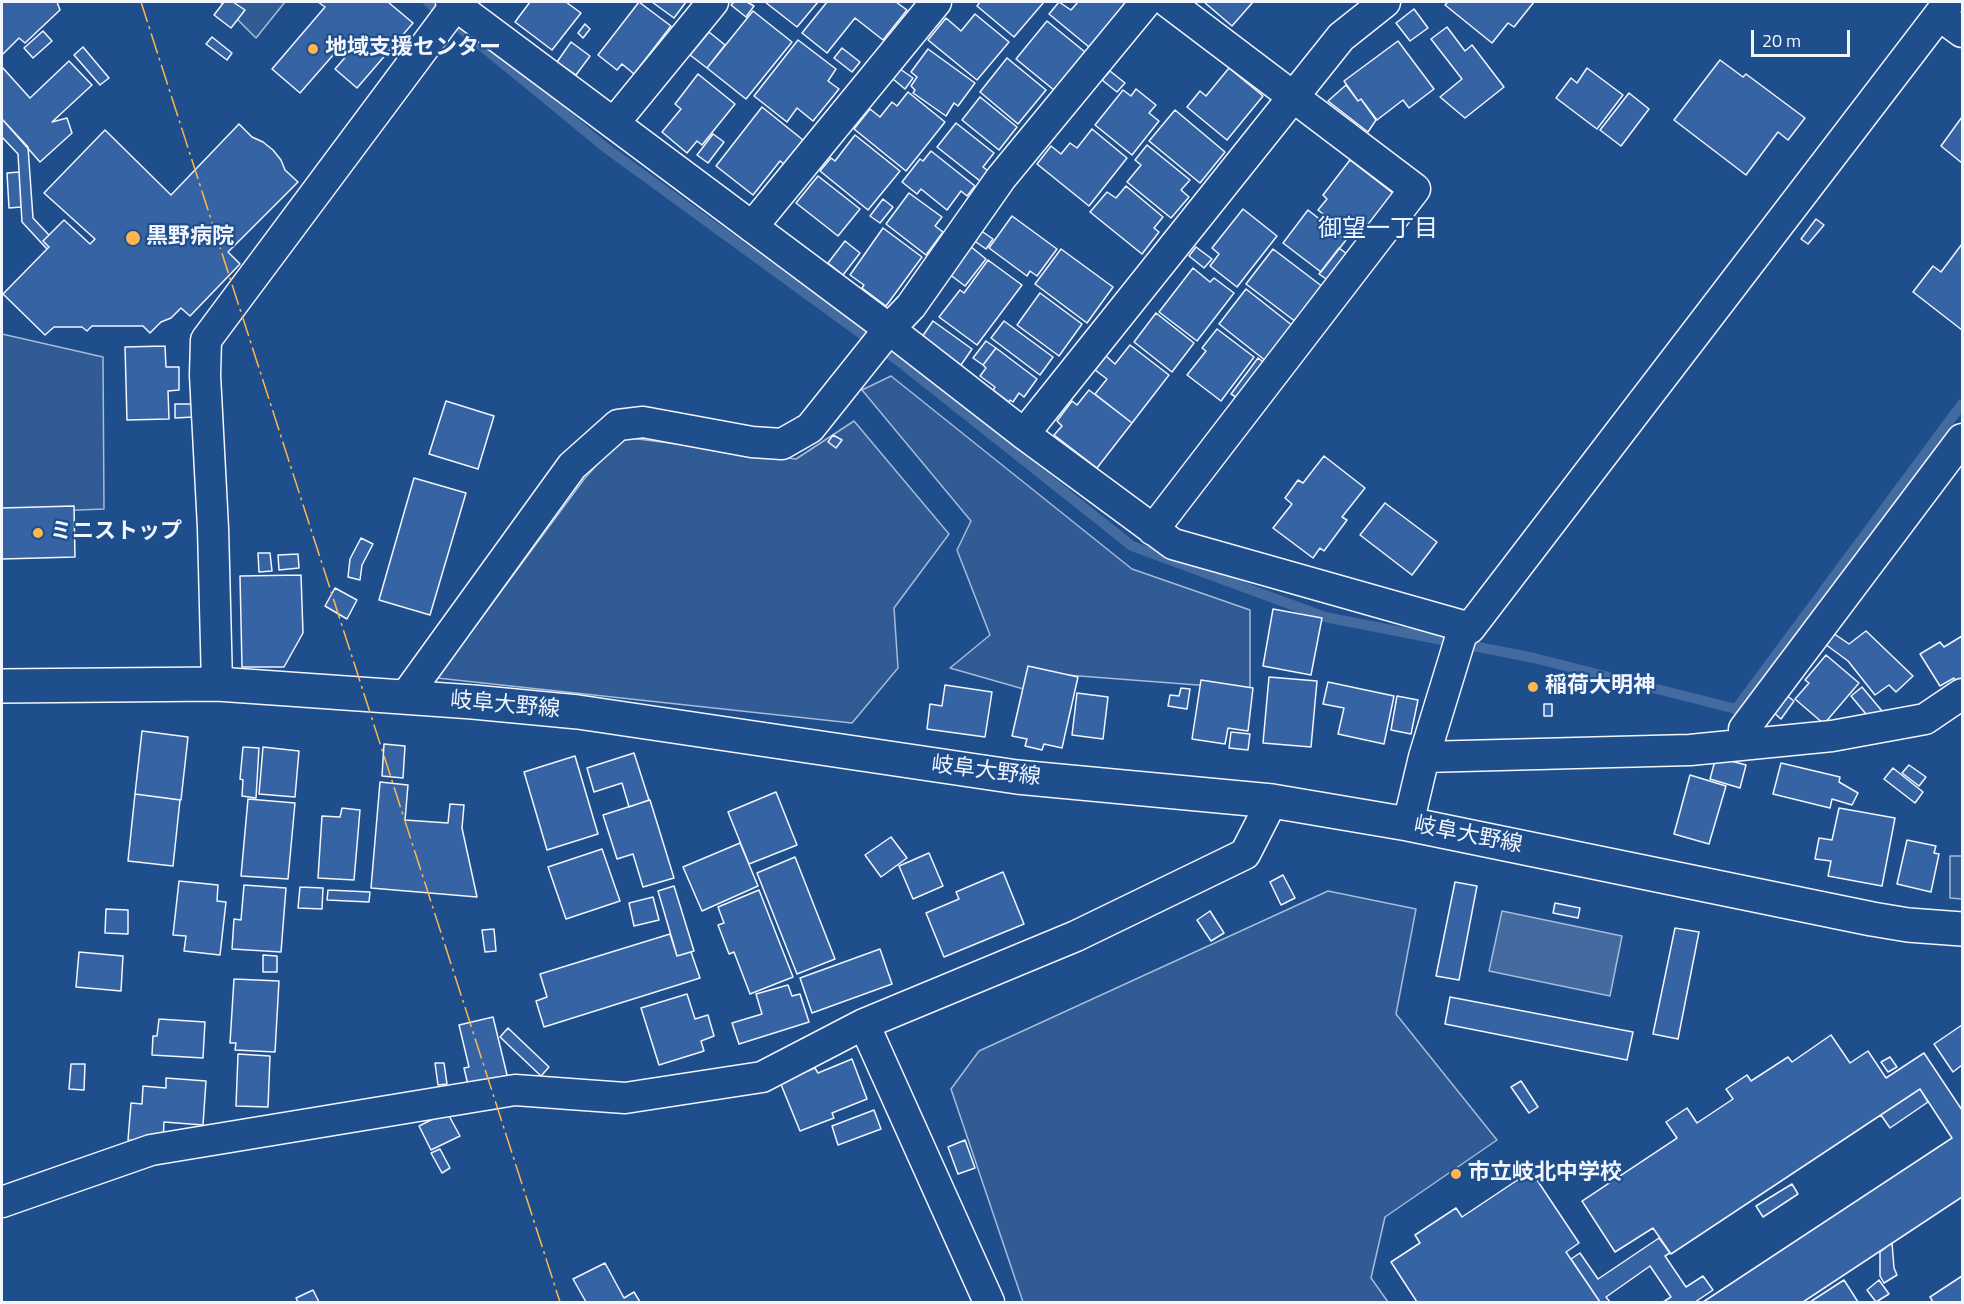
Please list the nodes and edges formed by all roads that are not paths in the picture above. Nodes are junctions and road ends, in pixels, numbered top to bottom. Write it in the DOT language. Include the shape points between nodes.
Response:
graph roads {
  1 [pos="713,2"];
  2 [pos="936,2"];
  3 [pos="1146,2"];
  4 [pos="1168,2"];
  5 [pos="1385,2"];
  6 [pos="455,3"];
  7 [pos="1950,16"];
  8 [pos="1293,96"];
  9 [pos="614,123"];
  10 [pos="752,227"];
  11 [pos="889,329"];
  12 [pos="1024,434"];
  13 [pos="1962,439"];
  14 [pos="1153,530"];
  15 [pos="1470,628"];
  16 [pos="217,684"];
  17 [pos="2,686"];
  18 [pos="1962,694"];
  19 [pos="405,697"];
  20 [pos="1744,744"];
  21 [pos="1424,757"];
  22 [pos="1272,801"];
  23 [pos="1408,824"];
  24 [pos="1962,929"];
  25 [pos="864,1024"];
  26 [pos="2,1202"];
  27 [pos="989,1302"];
  1 -- 9 [label="street"];
  2 -- 10 [label="street"];
  3 -- 11 [label="street" via="1001,178 911,306"];
  4 -- 8 [label="street"];
  5 -- 8 [label="street" via="1341,37"];
  6 -- 9 [label="street"];
  6 -- 16 [label="street" via="206,340"];
  7 -- 15 [label="street"];
  8 -- 12 [label="street"];
  8 -- 14 [label="street" via="1415,189"];
  9 -- 10 [label="street"];
  10 -- 11 [label="street"];
  11 -- 12 [label="street"];
  11 -- 19 [label="street" via="810,428 782,444 643,422 618,425 572,466"];
  12 -- 14 [label="street"];
  13 -- 20 [label="street" via="1744,729"];
  14 -- 15 [label="street" via="1173,544"];
  15 -- 21 [label="street" via="1462,633"];
  16 -- 17 [label="main road, 岐阜大野線"];
  16 -- 19 [label="main road, 岐阜大野線"];
  18 -- 20 [label="street" via="1924,718 1832,736"];
  19 -- 22 [label="main road, 岐阜大野線" via="578,712 1017,777"];
  20 -- 21 [label="street" via="1690,750"];
  21 -- 23 [label="street"];
  22 -- 23 [label="main road, 岐阜大野線"];
  22 -- 25 [label="street" via="1245,854 1076,936"];
  23 -- 24 [label="main road, 岐阜大野線" via="1872,919"];
  25 -- 26 [label="street" via="762,1077 625,1098 515,1090 151,1150"];
  25 -- 27 [label="street"];
}
